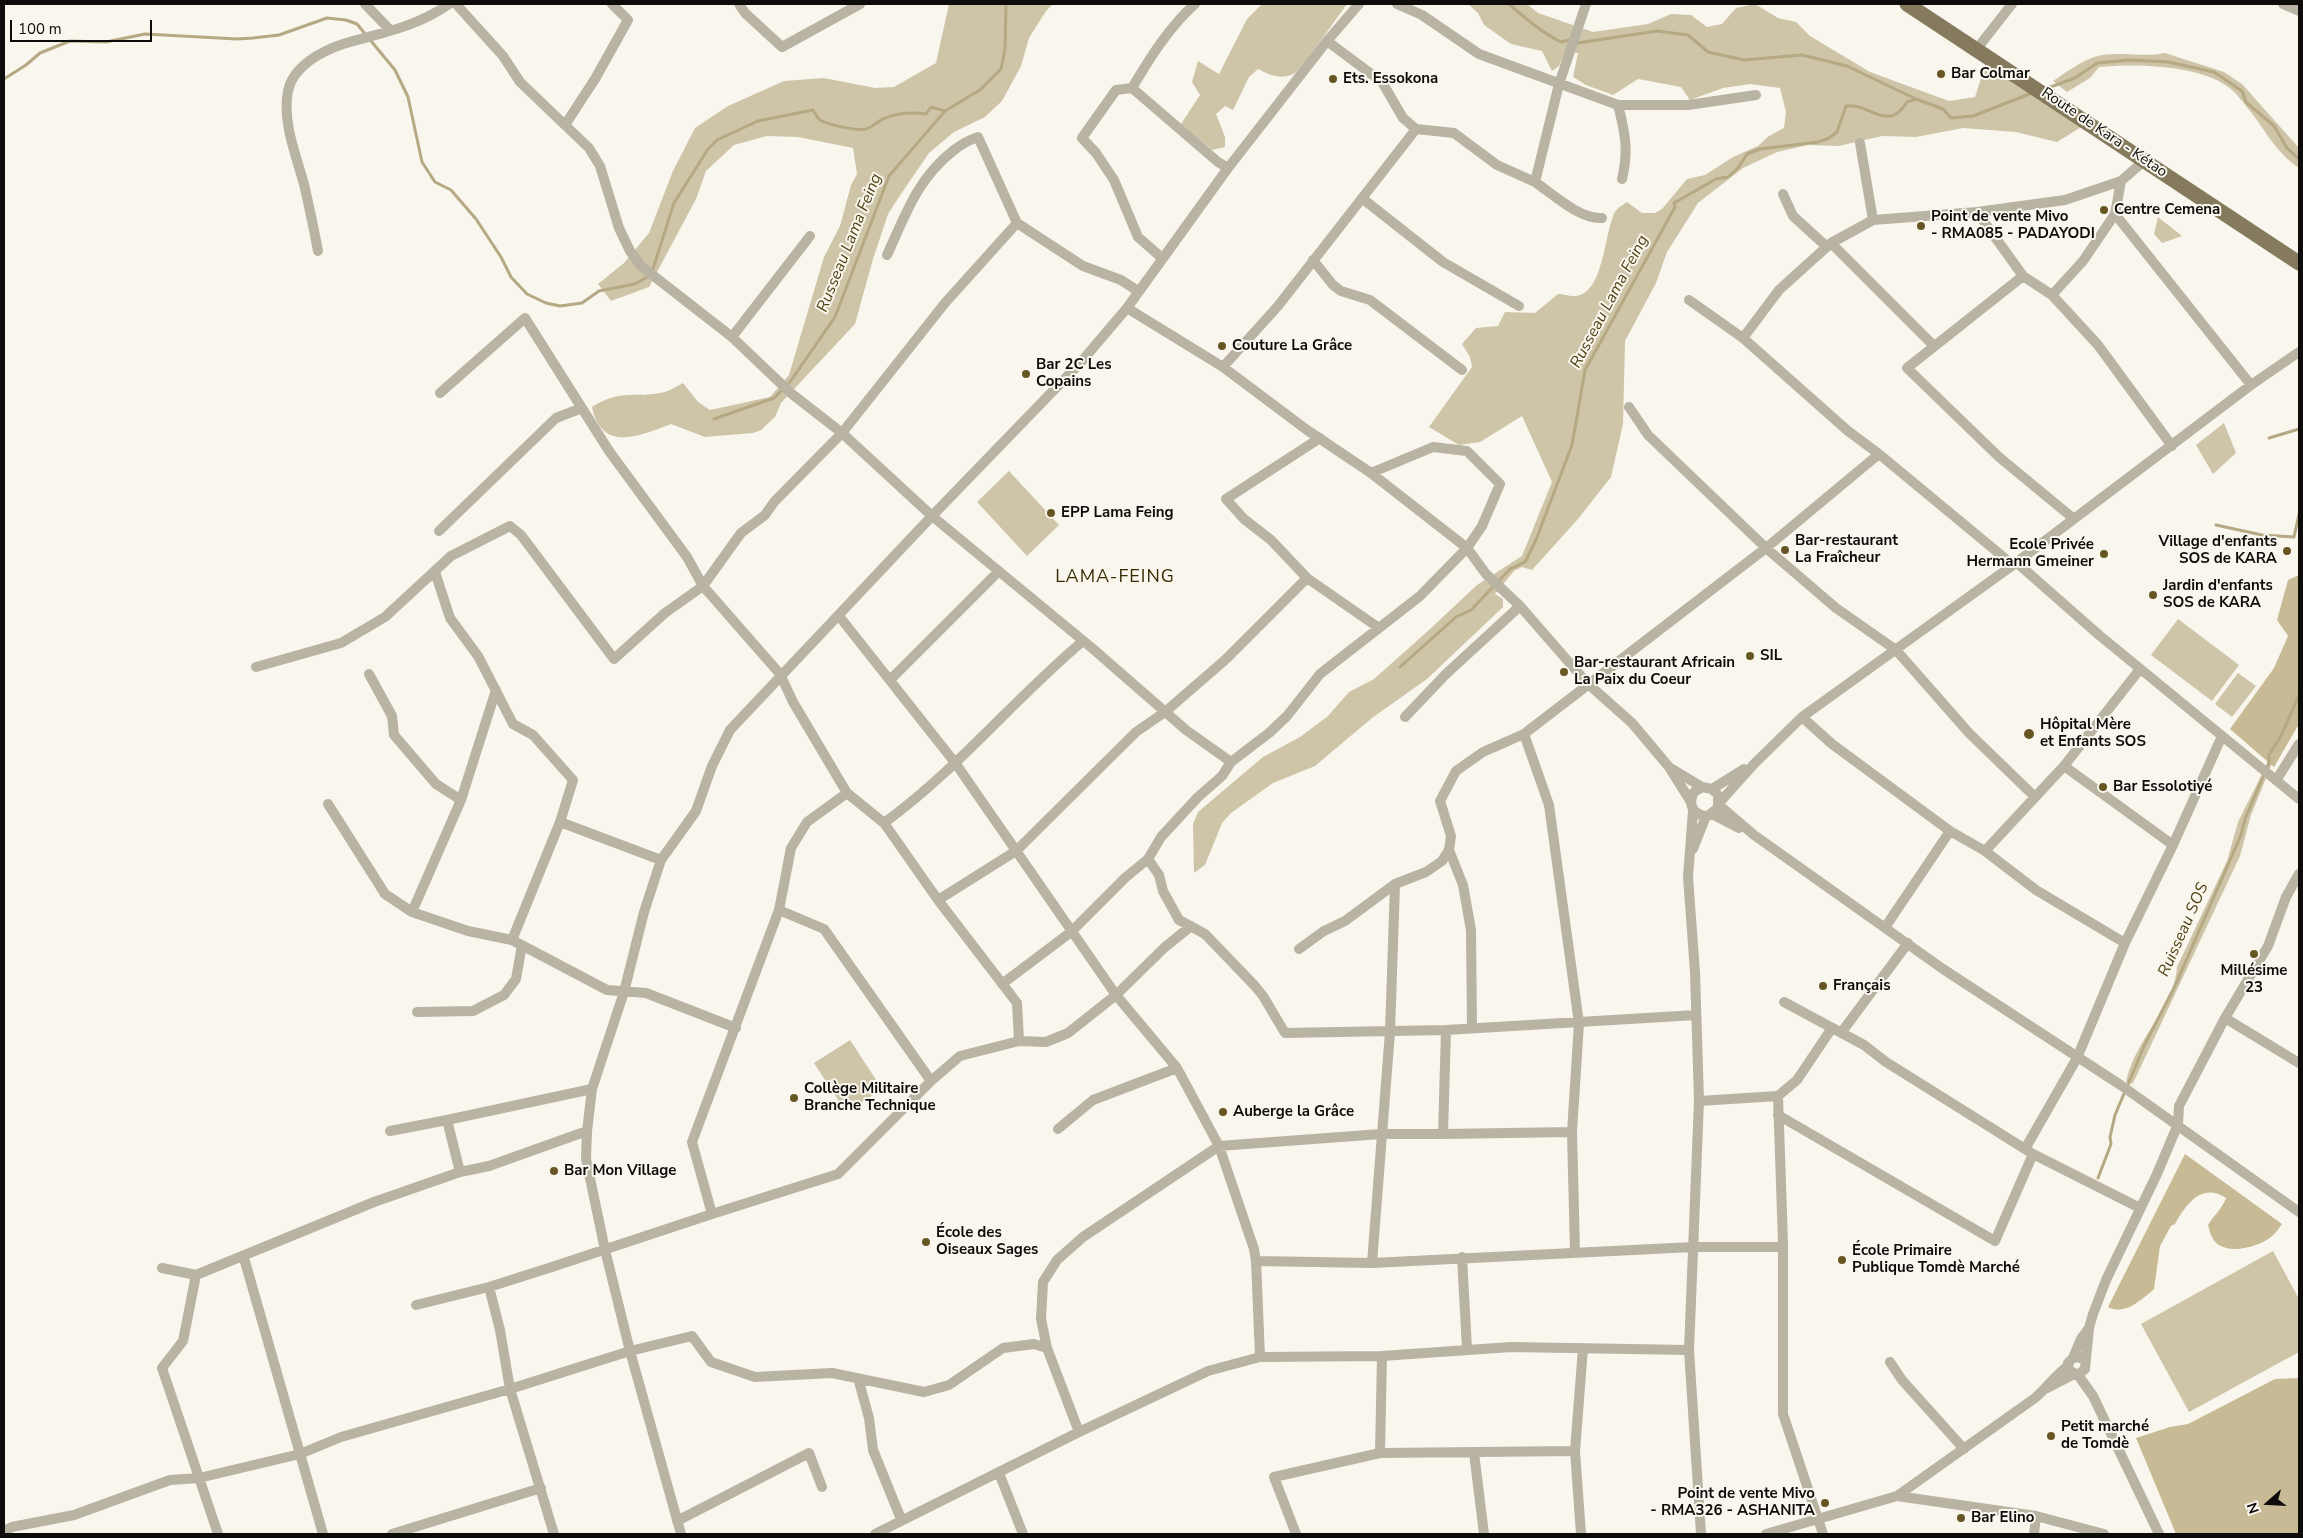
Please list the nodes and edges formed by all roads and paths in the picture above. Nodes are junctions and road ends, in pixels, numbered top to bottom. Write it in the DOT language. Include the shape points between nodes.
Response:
graph roads {
  1 [pos="365,4"];
  2 [pos="449,4"];
  3 [pos="456,4"];
  4 [pos="612,4"];
  5 [pos="739,4"];
  6 [pos="860,4"];
  7 [pos="1194,4"];
  8 [pos="1358,4"];
  9 [pos="1397,4"];
  10 [pos="1586,4"];
  11 [pos="1908,4"];
  12 [pos="2012,4"];
  13 [pos="2284,4"];
  14 [pos="2299,11"];
  15 [pos="390,30"];
  16 [pos="1327,41"];
  17 [pos="1976,50"];
  18 [pos="1559,84"];
  19 [pos="1132,88"];
  20 [pos="1756,95"];
  21 [pos="1618,105"];
  22 [pos="565,125"];
  23 [pos="1416,129"];
  24 [pos="1860,142"];
  25 [pos="2144,161"];
  26 [pos="1228,168"];
  27 [pos="1622,179"];
  28 [pos="2121,181"];
  29 [pos="1535,182"];
  30 [pos="1783,194"];
  31 [pos="1363,199"];
  32 [pos="1978,212"];
  33 [pos="2115,214"];
  34 [pos="1602,218"];
  35 [pos="1873,220"];
  36 [pos="1017,224"];
  37 [pos="810,236"];
  38 [pos="1829,245"];
  39 [pos="318,251"];
  40 [pos="887,256"];
  41 [pos="1162,258"];
  42 [pos="1313,260"];
  43 [pos="2299,263"];
  44 [pos="2023,276"];
  45 [pos="1138,290"];
  46 [pos="2052,295"];
  47 [pos="1689,300"];
  48 [pos="1519,306"];
  49 [pos="1127,308"];
  50 [pos="732,337"];
  51 [pos="1743,338"];
  52 [pos="1934,346"];
  53 [pos="2299,352"];
  54 [pos="1222,367"];
  55 [pos="1462,370"];
  56 [pos="2251,385"];
  57 [pos="440,393"];
  58 [pos="1629,407"];
  59 [pos="582,408"];
  60 [pos="842,433"];
  61 [pos="1320,438"];
  62 [pos="2172,446"];
  63 [pos="1880,454"];
  64 [pos="1371,473"];
  65 [pos="932,516"];
  66 [pos="2074,519"];
  67 [pos="439,530"];
  68 [pos="1467,548"];
  69 [pos="1766,548"];
  70 [pos="2014,563"];
  71 [pos="999,571"];
  72 [pos="435,572"];
  73 [pos="1307,578"];
  74 [pos="703,586"];
  75 [pos="1520,606"];
  76 [pos="839,616"];
  77 [pos="1379,628"];
  78 [pos="1083,641"];
  79 [pos="1896,650"];
  80 [pos="256,667"];
  81 [pos="2140,669"];
  82 [pos="369,674"];
  83 [pos="780,674"];
  84 [pos="891,679"];
  85 [pos="1587,684"];
  86 [pos="496,690"];
  87 [pos="1165,712"];
  88 [pos="1405,717"];
  89 [pos="1802,718"];
  90 [pos="1524,734"];
  91 [pos="2222,736"];
  92 [pos="2299,744"];
  93 [pos="1231,762"];
  94 [pos="956,764"];
  95 [pos="1754,764"];
  96 [pos="2064,766"];
  97 [pos="1669,767"];
  98 [pos="2270,774"];
  99 [pos="1707,788"];
  100 [pos="848,793"];
  101 [pos="2035,797"];
  102 [pos="2299,799"];
  103 [pos="460,800"];
  104 [pos="1719,803"];
  105 [pos="328,804"];
  106 [pos="1692,806"];
  107 [pos="1709,815"];
  108 [pos="560,822"];
  109 [pos="884,823"];
  110 [pos="1950,831"];
  111 [pos="1754,835"];
  112 [pos="2173,844"];
  113 [pos="1449,850"];
  114 [pos="1016,851"];
  115 [pos="1985,851"];
  116 [pos="1148,859"];
  117 [pos="662,860"];
  118 [pos="1688,862"];
  119 [pos="2299,874"];
  120 [pos="1395,884"];
  121 [pos="938,900"];
  122 [pos="779,910"];
  123 [pos="412,912"];
  124 [pos="1191,926"];
  125 [pos="1886,926"];
  126 [pos="1071,932"];
  127 [pos="512,940"];
  128 [pos="1908,943"];
  129 [pos="2125,943"];
  130 [pos="522,945"];
  131 [pos="1300,949"];
  132 [pos="1002,984"];
  133 [pos="624,992"];
  134 [pos="1116,995"];
  135 [pos="1784,1002"];
  136 [pos="417,1012"];
  137 [pos="1696,1015"];
  138 [pos="2226,1018"];
  139 [pos="1579,1023"];
  140 [pos="1472,1027"];
  141 [pos="736,1028"];
  142 [pos="1446,1030"];
  143 [pos="1837,1031"];
  144 [pos="1390,1032"];
  145 [pos="1019,1041"];
  146 [pos="2077,1058"];
  147 [pos="2299,1063"];
  148 [pos="1177,1068"];
  149 [pos="930,1081"];
  150 [pos="592,1088"];
  151 [pos="1778,1096"];
  152 [pos="1699,1101"];
  153 [pos="1778,1115"];
  154 [pos="447,1120"];
  155 [pos="2178,1124"];
  156 [pos="1058,1129"];
  157 [pos="390,1131"];
  158 [pos="587,1131"];
  159 [pos="1572,1132"];
  160 [pos="1381,1134"];
  161 [pos="1443,1134"];
  162 [pos="1219,1146"];
  163 [pos="2029,1151"];
  164 [pos="460,1172"];
  165 [pos="2140,1208"];
  166 [pos="2299,1212"];
  167 [pos="712,1214"];
  168 [pos="1693,1247"];
  169 [pos="1783,1247"];
  170 [pos="605,1250"];
  171 [pos="1575,1252"];
  172 [pos="1462,1257"];
  173 [pos="244,1258"];
  174 [pos="1256,1261"];
  175 [pos="1372,1263"];
  176 [pos="162,1268"];
  177 [pos="196,1276"];
  178 [pos="489,1287"];
  179 [pos="416,1305"];
  180 [pos="1047,1348"];
  181 [pos="1583,1348"];
  182 [pos="1467,1349"];
  183 [pos="1689,1350"];
  184 [pos="630,1351"];
  185 [pos="1382,1356"];
  186 [pos="1260,1357"];
  187 [pos="1890,1362"];
  188 [pos="2077,1367"];
  189 [pos="858,1378"];
  190 [pos="510,1389"];
  191 [pos="1079,1432"];
  192 [pos="1964,1449"];
  193 [pos="1575,1451"];
  194 [pos="1380,1453"];
  195 [pos="1474,1453"];
  196 [pos="300,1454"];
  197 [pos="999,1473"];
  198 [pos="199,1478"];
  199 [pos="822,1487"];
  200 [pos="541,1488"];
  201 [pos="1897,1496"];
  202 [pos="2036,1516"];
  203 [pos="1817,1519"];
  204 [pos="901,1520"];
  205 [pos="678,1522"];
  206 [pos="4,1531"];
  207 [pos="218,1534"];
  208 [pos="323,1534"];
  209 [pos="392,1534"];
  210 [pos="554,1534"];
  211 [pos="680,1534"];
  212 [pos="875,1534"];
  213 [pos="1023,1534"];
  214 [pos="1296,1534"];
  215 [pos="1484,1534"];
  216 [pos="1581,1534"];
  217 [pos="1701,1534"];
  218 [pos="1766,1534"];
  219 [pos="1823,1534"];
  220 [pos="2034,1534"];
  221 [pos="2104,1534"];
  222 [pos="2159,1534"];
  1 -- 15 [label="street"];
  2 -- 15 [label="street" via="412,25"];
  3 -- 22 [label="street" via="503,56 520,82"];
  4 -- 22 [label="street" via="628,20"];
  5 -- 6 [label="street" via="782,47"];
  7 -- 19 [label="street" via="1149,59"];
  8 -- 16 [label="street"];
  9 -- 18 [label="street" via="1422,16 1479,54"];
  10 -- 18 [label="street"];
  11 -- 17 [label="main road, Route de Kara - Kétao"];
  12 -- 17 [label="street"];
  13 -- 14 [label="street"];
  15 -- 39 [label="street" via="314,56 288,90 288,124"];
  16 -- 23 [label="street" via="1382,82 1403,118"];
  16 -- 26 [label="street"];
  17 -- 25 [label="main road, Route de Kara - Kétao" via="2026,80"];
  18 -- 21 [label="street"];
  18 -- 29 [label="street"];
  19 -- 26 [label="street"];
  19 -- 41 [label="street" via="1116,90 1082,138 1114,180 1138,237"];
  20 -- 21 [label="street" via="1688,105"];
  21 -- 27 [label="street" via="1627,158"];
  22 -- 50 [label="street" via="589,148 600,166 619,228 641,266"];
  23 -- 29 [label="street" via="1454,133 1496,165"];
  23 -- 31 [label="street"];
  24 -- 35 [label="street"];
  25 -- 28 [label="street"];
  25 -- 43 [label="main road, Route de Kara - Kétao"];
  26 -- 41 [label="street"];
  28 -- 32 [label="street" via="2065,200"];
  28 -- 33 [label="street"];
  29 -- 34 [label="street" via="1572,207 1593,218"];
  30 -- 38 [label="street" via="1793,216"];
  31 -- 42 [label="street"];
  31 -- 48 [label="street" via="1443,262"];
  32 -- 35 [label="street"];
  32 -- 44 [label="street"];
  33 -- 46 [label="street" via="2083,262"];
  33 -- 56 [label="street"];
  35 -- 38 [label="street"];
  36 -- 40 [label="street" via="978,137 938,163 924,179"];
  36 -- 45 [label="street" via="1082,266"];
  36 -- 60 [label="street" via="946,303"];
  37 -- 50 [label="street"];
  38 -- 51 [label="street" via="1779,290"];
  38 -- 52 [label="street"];
  41 -- 45 [label="street"];
  42 -- 54 [label="street" via="1278,306"];
  42 -- 55 [label="street" via="1341,291 1370,300"];
  44 -- 46 [label="street"];
  44 -- 52 [label="street"];
  45 -- 49 [label="street"];
  46 -- 62 [label="street" via="2098,345"];
  47 -- 51 [label="street"];
  49 -- 54 [label="street"];
  49 -- 65 [label="street" via="1081,362"];
  50 -- 60 [label="street" via="792,394"];
  51 -- 63 [label="street" via="1848,431"];
  52 -- 66 [label="street" via="1907,368 1999,457"];
  53 -- 56 [label="street"];
  54 -- 61 [label="street"];
  56 -- 62 [label="street"];
  57 -- 59 [label="street" via="525,318"];
  58 -- 69 [label="street" via="1648,435"];
  59 -- 67 [label="street" via="556,418"];
  59 -- 74 [label="street" via="609,451 687,557"];
  60 -- 65 [label="street"];
  60 -- 74 [label="street" via="765,515 741,533"];
  61 -- 64 [label="street"];
  61 -- 73 [label="street" via="1226,499"];
  62 -- 66 [label="street"];
  63 -- 69 [label="street"];
  63 -- 70 [label="street"];
  64 -- 68 [label="street"];
  64 -- 68 [label="street" via="1433,447 1467,451 1500,484 1482,526"];
  65 -- 71 [label="street"];
  65 -- 76 [label="street"];
  66 -- 70 [label="street"];
  68 -- 75 [label="street" via="1486,574"];
  68 -- 77 [label="street" via="1420,596"];
  69 -- 79 [label="street" via="1836,608"];
  69 -- 85 [label="street"];
  70 -- 79 [label="street"];
  70 -- 81 [label="street"];
  71 -- 78 [label="street"];
  71 -- 84 [label="street"];
  72 -- 74 [label="street" via="450,556 510,526 614,659 665,613"];
  72 -- 80 [label="street" via="385,617 341,643"];
  72 -- 86 [label="street" via="450,618 478,656"];
  73 -- 77 [label="street"];
  73 -- 87 [label="street" via="1225,660"];
  74 -- 83 [label="street"];
  75 -- 85 [label="street"];
  75 -- 88 [label="street"];
  76 -- 83 [label="street"];
  76 -- 84 [label="street"];
  77 -- 93 [label="street" via="1320,674 1270,733"];
  78 -- 87 [label="street"];
  78 -- 94 [label="street"];
  79 -- 89 [label="street"];
  79 -- 101 [label="street" via="1969,733"];
  81 -- 91 [label="street"];
  81 -- 96 [label="street"];
  82 -- 103 [label="street" via="392,716 394,735 436,784"];
  83 -- 100 [label="street" via="793,702"];
  83 -- 117 [label="street" via="730,730 712,766 696,811"];
  84 -- 94 [label="street"];
  85 -- 90 [label="street"];
  85 -- 97 [label="street" via="1632,722"];
  86 -- 103 [label="street"];
  86 -- 108 [label="street" via="513,724 533,734 573,780"];
  87 -- 93 [label="street"];
  87 -- 114 [label="street" via="1136,732"];
  89 -- 95 [label="street"];
  89 -- 110 [label="street"];
  90 -- 113 [label="street" via="1482,752 1456,771 1440,801 1451,836"];
  90 -- 139 [label="street" via="1549,805"];
  91 -- 98 [label="street"];
  91 -- 112 [label="street"];
  92 -- 98 [label="street"];
  93 -- 116 [label="street" via="1222,776 1161,837"];
  94 -- 109 [label="street"];
  94 -- 114 [label="street"];
  95 -- 99 [label="street"];
  95 -- 104 [label="street"];
  96 -- 101 [label="street"];
  96 -- 112 [label="street"];
  97 -- 99 [label="street"];
  97 -- 106 [label="street"];
  98 -- 102 [label="street"];
  99 -- 104 [label="street" via="1718,795"];
  99 -- 106 [label="street" via="1694,792"];
  100 -- 109 [label="street"];
  100 -- 122 [label="street" via="807,822 791,848"];
  101 -- 115 [label="street"];
  103 -- 123 [label="street"];
  104 -- 107 [label="street"];
  104 -- 111 [label="street"];
  105 -- 123 [label="street" via="385,894"];
  106 -- 107 [label="street"];
  106 -- 118 [label="street"];
  107 -- 111 [label="street"];
  107 -- 118 [label="street"];
  108 -- 117 [label="street"];
  108 -- 127 [label="street"];
  109 -- 121 [label="street"];
  110 -- 115 [label="street"];
  110 -- 125 [label="street"];
  111 -- 125 [label="street"];
  112 -- 129 [label="street"];
  113 -- 120 [label="street" via="1442,862"];
  113 -- 140 [label="street" via="1462,885 1471,930"];
  114 -- 121 [label="street"];
  114 -- 126 [label="street"];
  115 -- 129 [label="street" via="2036,890"];
  116 -- 124 [label="street" via="1180,920"];
  116 -- 126 [label="street"];
  117 -- 133 [label="street" via="644,912"];
  118 -- 137 [label="street"];
  119 -- 138 [label="street" via="2286,897 2268,946"];
  120 -- 131 [label="street"];
  120 -- 144 [label="street"];
  121 -- 132 [label="street"];
  122 -- 141 [label="street"];
  122 -- 149 [label="street" via="824,929"];
  123 -- 127 [label="street" via="468,931"];
  124 -- 134 [label="street"];
  124 -- 144 [label="street" via="1206,934 1264,996 1286,1033"];
  125 -- 128 [label="street"];
  126 -- 132 [label="street"];
  126 -- 134 [label="street"];
  127 -- 130 [label="street"];
  128 -- 143 [label="street"];
  128 -- 146 [label="street"];
  129 -- 146 [label="street"];
  130 -- 133 [label="street" via="607,990"];
  130 -- 136 [label="street" via="516,980 504,995 473,1010"];
  132 -- 145 [label="street" via="1017,1003"];
  133 -- 141 [label="street" via="646,993"];
  133 -- 150 [label="street"];
  134 -- 145 [label="street" via="1068,1033 1046,1042"];
  134 -- 148 [label="street"];
  135 -- 143 [label="street"];
  137 -- 139 [label="street"];
  137 -- 152 [label="street"];
  138 -- 147 [label="street"];
  138 -- 155 [label="street" via="2179,1106"];
  139 -- 140 [label="street"];
  139 -- 159 [label="street"];
  140 -- 142 [label="street"];
  141 -- 167 [label="street" via="692,1142"];
  142 -- 144 [label="street"];
  142 -- 161 [label="street"];
  143 -- 151 [label="street" via="1797,1080"];
  143 -- 163 [label="street"];
  144 -- 160 [label="street"];
  145 -- 149 [label="street" via="960,1056"];
  146 -- 155 [label="street"];
  146 -- 163 [label="street"];
  148 -- 156 [label="street" via="1093,1100"];
  148 -- 162 [label="street"];
  149 -- 167 [label="street" via="838,1174"];
  150 -- 154 [label="street"];
  150 -- 158 [label="street"];
  151 -- 152 [label="street"];
  151 -- 153 [label="street"];
  152 -- 168 [label="street"];
  153 -- 163 [label="street" via="1995,1241"];
  153 -- 169 [label="street"];
  154 -- 157 [label="street"];
  154 -- 164 [label="street"];
  155 -- 165 [label="street"];
  155 -- 166 [label="street"];
  158 -- 164 [label="street" via="489,1166"];
  158 -- 170 [label="street" via="586,1158"];
  159 -- 161 [label="street"];
  159 -- 171 [label="street"];
  160 -- 161 [label="street"];
  160 -- 162 [label="street"];
  160 -- 175 [label="street"];
  162 -- 174 [label="street"];
  162 -- 180 [label="street" via="1083,1237 1057,1260 1043,1282 1041,1319"];
  163 -- 165 [label="street"];
  164 -- 173 [label="street" via="358,1208"];
  165 -- 188 [label="street" via="2106,1280"];
  167 -- 170 [label="street"];
  168 -- 169 [label="street"];
  168 -- 171 [label="street"];
  168 -- 183 [label="street"];
  169 -- 203 [label="street" via="1783,1414"];
  170 -- 178 [label="street"];
  170 -- 184 [label="street"];
  171 -- 172 [label="street"];
  172 -- 175 [label="street"];
  172 -- 182 [label="street"];
  173 -- 177 [label="street"];
  173 -- 196 [label="street"];
  174 -- 175 [label="street"];
  174 -- 186 [label="street"];
  176 -- 177 [label="street"];
  177 -- 198 [label="street" via="183,1341 162,1368"];
  178 -- 179 [label="street"];
  178 -- 190 [label="street"];
  180 -- 189 [label="street" via="1034,1344 1003,1348 949,1385 924,1392"];
  180 -- 191 [label="street"];
  181 -- 182 [label="street"];
  181 -- 183 [label="street"];
  181 -- 193 [label="street"];
  182 -- 185 [label="street"];
  183 -- 217 [label="street"];
  184 -- 189 [label="street" via="692,1336 711,1362 755,1377 832,1373"];
  184 -- 190 [label="street"];
  184 -- 205 [label="street"];
  185 -- 186 [label="street"];
  185 -- 194 [label="street"];
  186 -- 191 [label="street" via="1208,1372"];
  187 -- 192 [label="street" via="1902,1380"];
  188 -- 192 [label="street" via="2057,1374 2046,1388"];
  188 -- 222 [label="street"];
  189 -- 204 [label="street" via="869,1418 873,1450"];
  190 -- 196 [label="street" via="341,1437"];
  190 -- 200 [label="street"];
  191 -- 197 [label="street"];
  192 -- 201 [label="street"];
  193 -- 195 [label="street"];
  193 -- 216 [label="street"];
  194 -- 195 [label="street"];
  194 -- 214 [label="street" via="1274,1476"];
  195 -- 215 [label="street"];
  196 -- 198 [label="street"];
  196 -- 208 [label="street"];
  197 -- 204 [label="street"];
  197 -- 213 [label="street"];
  198 -- 206 [label="street" via="170,1480 74,1515"];
  198 -- 207 [label="street"];
  199 -- 205 [label="street" via="809,1453"];
  200 -- 209 [label="street"];
  200 -- 210 [label="street"];
  201 -- 202 [label="street"];
  201 -- 203 [label="street"];
  202 -- 220 [label="street"];
  202 -- 221 [label="street"];
  203 -- 218 [label="street"];
  203 -- 219 [label="street"];
  204 -- 212 [label="street"];
  205 -- 211 [label="street"];
}
